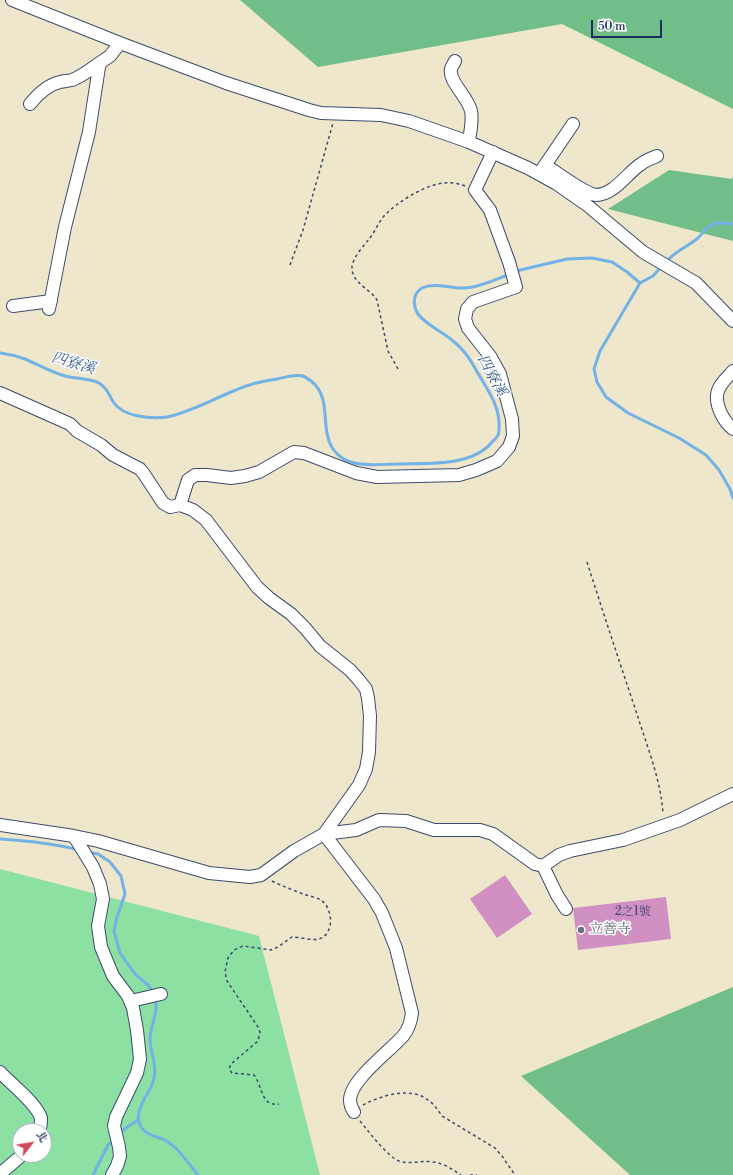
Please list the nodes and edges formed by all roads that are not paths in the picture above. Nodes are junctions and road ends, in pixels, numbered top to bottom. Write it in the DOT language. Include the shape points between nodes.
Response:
graph roads {
  1 [pos="12,0"];
  2 [pos="120,43"];
  3 [pos="455,61"];
  4 [pos="102,62"];
  5 [pos="30,104"];
  6 [pos="573,124"];
  7 [pos="469,142"];
  8 [pos="492,152"];
  9 [pos="657,156"];
  10 [pos="542,169"];
  11 [pos="12,306"];
  12 [pos="733,321"];
  13 [pos="733,371"];
  14 [pos="0,393"];
  15 [pos="733,429"];
  16 [pos="180,505"];
  17 [pos="733,794"];
  18 [pos="0,825"];
  19 [pos="324,834"];
  20 [pos="74,836"];
  21 [pos="543,866"];
  22 [pos="566,908"];
  23 [pos="161,994"];
  24 [pos="130,1001"];
  25 [pos="0,1072"];
  26 [pos="354,1112"];
  27 [pos="40,1123"];
  28 [pos="13,1163"];
  29 [pos="0,1174"];
  30 [pos="112,1175"];
  1 -- 2 [label="street"];
  2 -- 4 [label="street"];
  2 -- 7 [label="street" via="226,83 309,110 335,114 381,115 409,121"];
  3 -- 7 [label="street" via="451,75 472,112"];
  4 -- 5 [label="street" via="82,76 49,86"];
  4 -- 11 [label="street" via="50,305"];
  6 -- 10 [label="street"];
  7 -- 8 [label="street"];
  8 -- 10 [label="street"];
  8 -- 16 [label="street" via="475,190 490,210 516,287 473,302 467,309 465,319 468,328 490,356 500,374 512,419 513,436 509,447 497,460 458,475 377,477 356,473 304,453 294,452 259,472 245,476 231,478 195,475 188,480"];
  9 -- 10 [label="street" via="641,163 618,185 605,193 595,195"];
  10 -- 12 [label="street" via="643,252 696,283"];
  13 -- 15 [label="street" via="723,381 717,394 718,406 723,417"];
  14 -- 16 [label="street" via="70,424 113,455 140,469 163,503 170,506"];
  16 -- 19 [label="street" via="194,510 206,520 256,587 291,614 320,646 350,670 366,689 370,716 366,769 359,785"];
  17 -- 21 [label="street" via="680,820 623,840 570,850"];
  18 -- 20 [label="street"];
  19 -- 20 [label="street" via="294,851 261,876 250,877 209,873"];
  19 -- 21 [label="street" via="356,830 379,820 406,821 434,830 480,830 493,834 535,864"];
  19 -- 26 [label="street" via="382,913 396,948 412,1013 411,1023 404,1035 366,1071 354,1089 350,1100"];
  20 -- 24 [label="street" via="100,884 103,900 98,926 101,947 113,976"];
  21 -- 22 [label="street"];
  23 -- 24 [label="street"];
  24 -- 30 [label="street" via="140,1059 137,1072 116,1117 114,1126 120,1156"];
  25 -- 27 [label="street" via="31,1102 38,1111"];
  28 -- 29 [label="street"];
}
